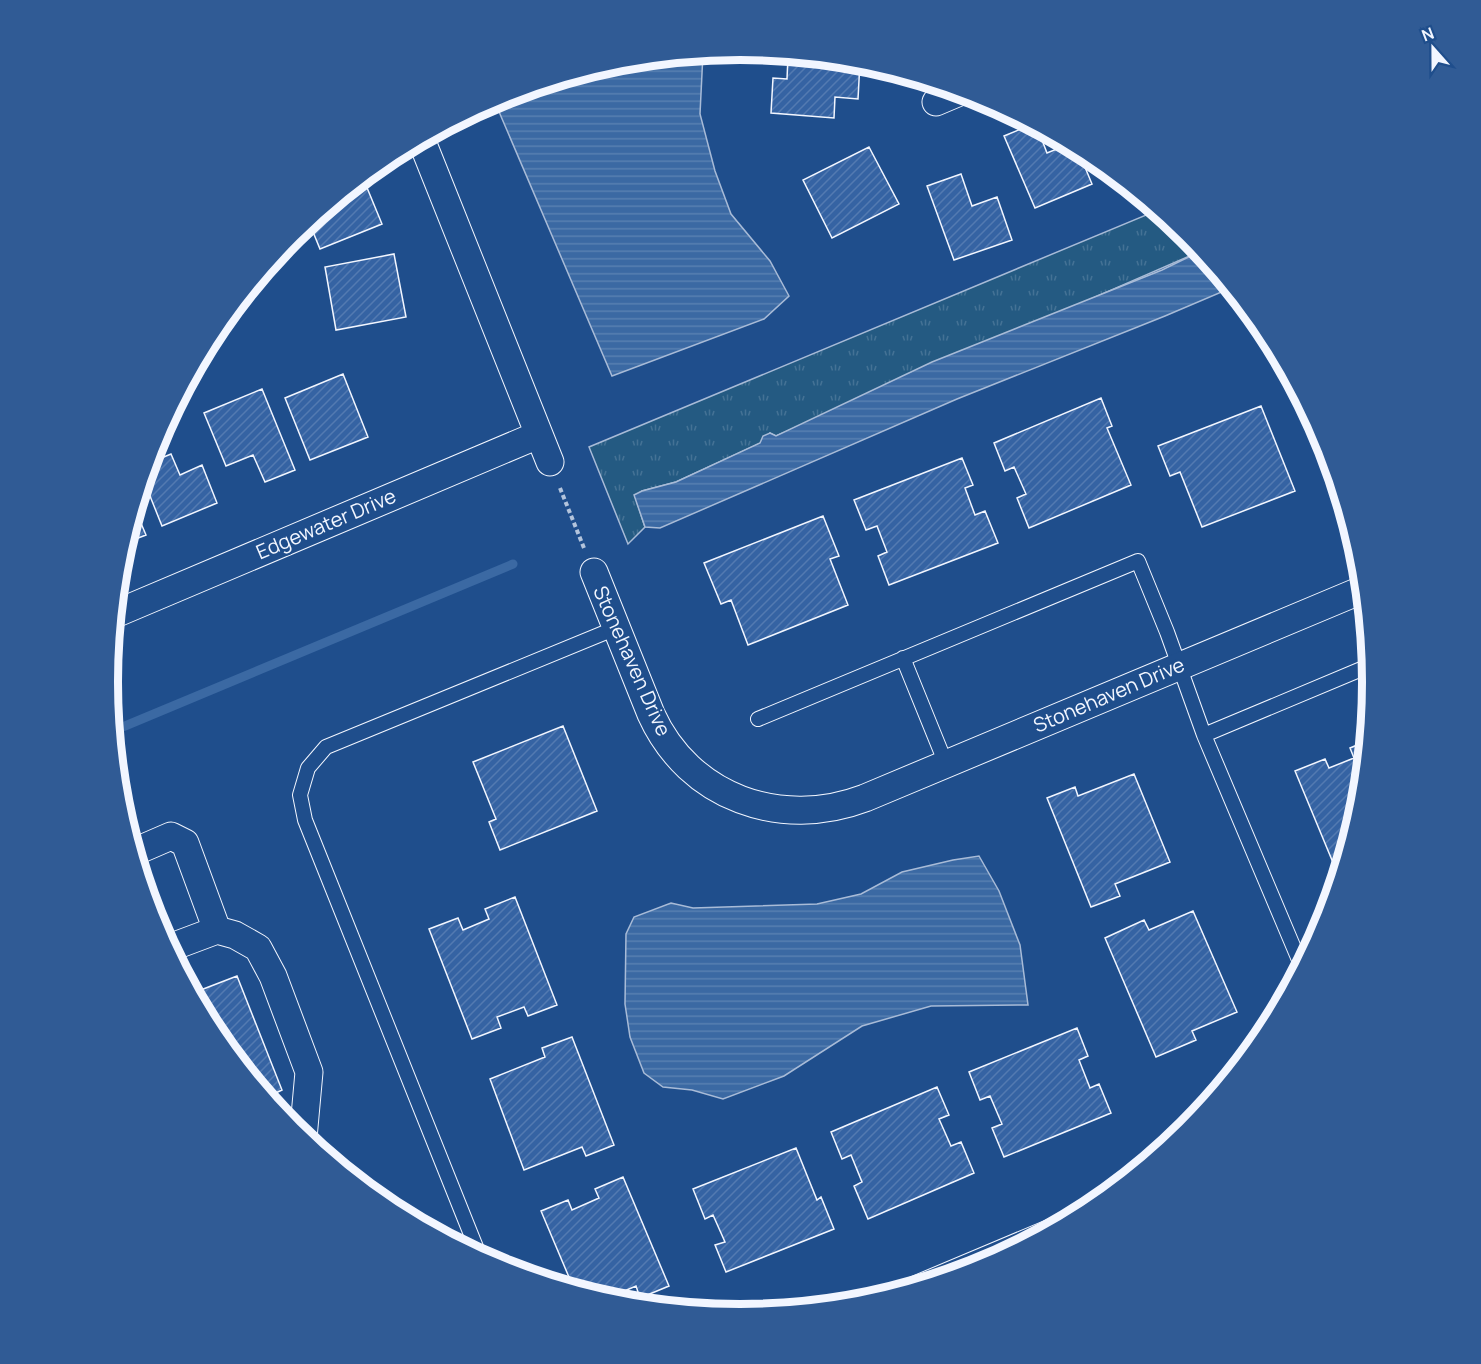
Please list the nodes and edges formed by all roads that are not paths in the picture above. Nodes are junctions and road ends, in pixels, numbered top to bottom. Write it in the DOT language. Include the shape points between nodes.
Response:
graph roads {
  1 [pos="950,97"];
  2 [pos="936,102"];
  3 [pos="424,147"];
  4 [pos="538,435"];
  5 [pos="550,462"];
  6 [pos="594,572"];
  7 [pos="1356,592"];
  8 [pos="123,611"];
  9 [pos="616,628"];
  10 [pos="903,658"];
  11 [pos="1179,666"];
  12 [pos="1362,668"];
  13 [pos="758,719"];
  14 [pos="1204,735"];
  15 [pos="946,764"];
  16 [pos="142,849"];
  17 [pos="217,930"];
  18 [pos="177,945"];
  19 [pos="1298,957"];
  20 [pos="304,1125"];
  21 [pos="475,1245"];
  22 [pos="1000,1247"];
  23 [pos="966,1262"];
  1 -- 2 [label="street"];
  3 -- 4 [label="street"];
  4 -- 5 [label="street"];
  4 -- 8 [label="street, Edgewater Drive"];
  6 -- 9 [label="street, Stonehaven Drive"];
  7 -- 11 [label="street, Stonehaven Drive"];
  9 -- 15 [label="street, Stonehaven Drive" via="660,734 696,774 739,799 800,812 842,807"];
  9 -- 21 [label="lane" via="326,747 308,768 300,795 305,820"];
  10 -- 11 [label="lane" via="1138,561"];
  10 -- 13 [label="lane"];
  10 -- 15 [label="lane"];
  11 -- 14 [label="lane"];
  11 -- 15 [label="street, Stonehaven Drive"];
  12 -- 14 [label="lane"];
  14 -- 19 [label="lane"];
  16 -- 17 [label="street" via="171,836 185,843"];
  17 -- 18 [label="street"];
  17 -- 20 [label="street" via="258,948 273,976 309,1072"];
  22 -- 23 [label="lane"];
}
